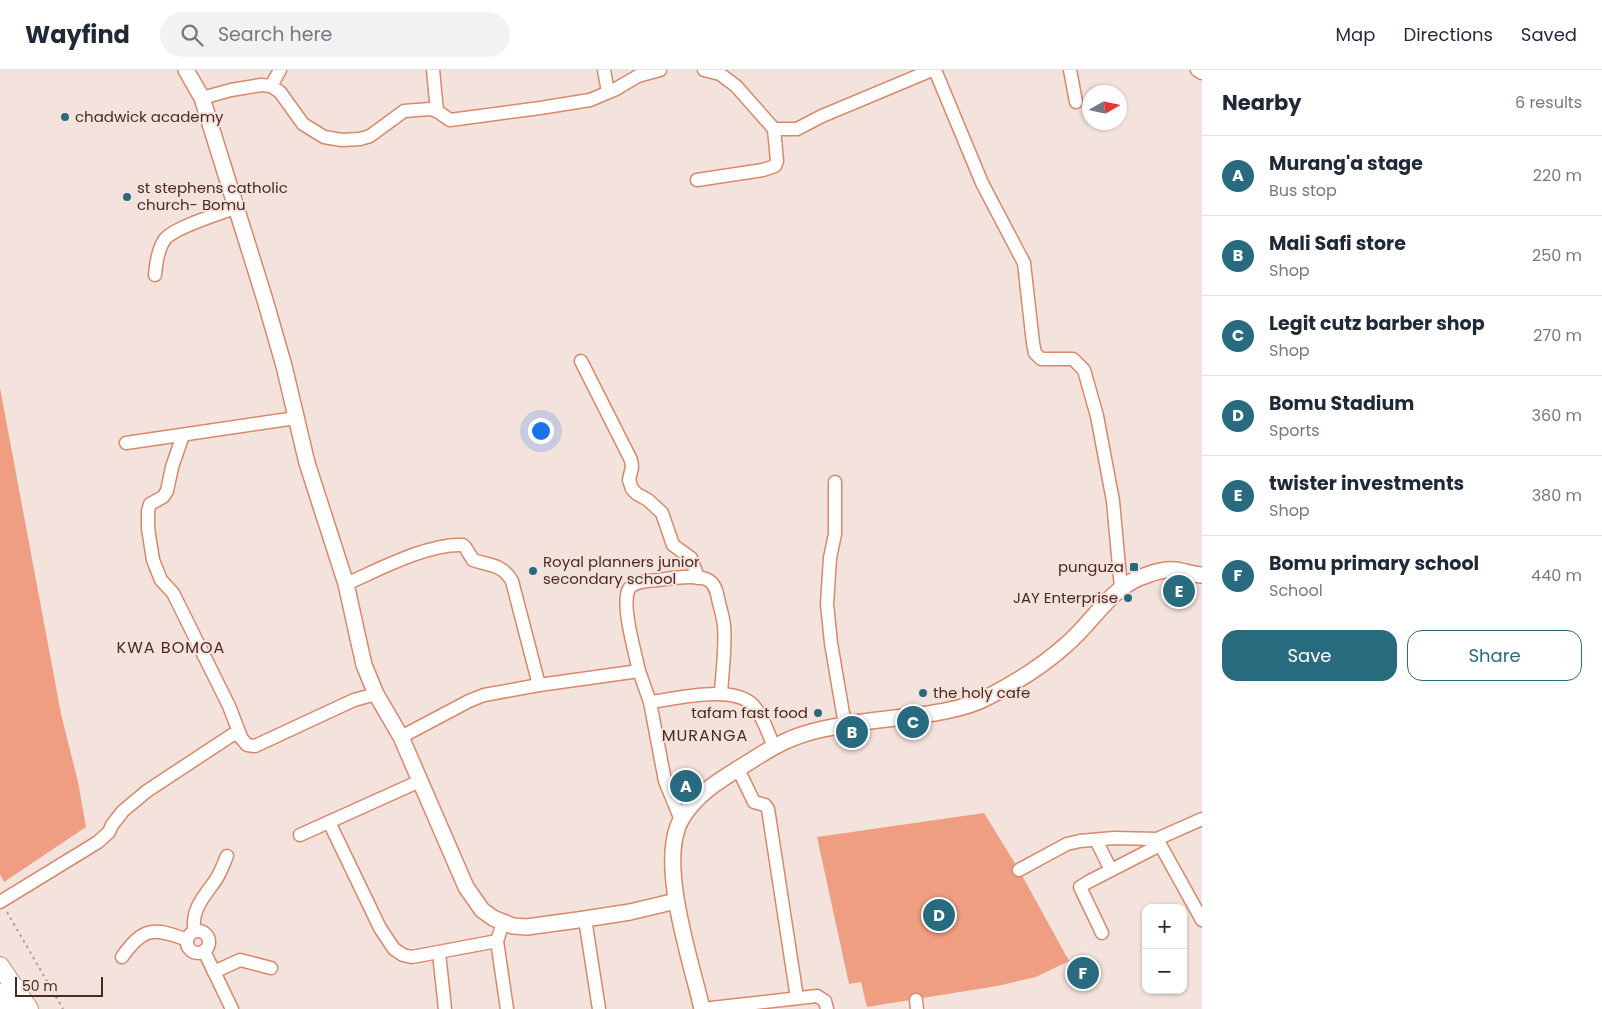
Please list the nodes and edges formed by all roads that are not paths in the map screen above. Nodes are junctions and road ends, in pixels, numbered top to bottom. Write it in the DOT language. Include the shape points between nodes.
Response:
graph roads {
  1 [pos="186,70"];
  2 [pos="280,70"];
  3 [pos="433,70"];
  4 [pos="604,70"];
  5 [pos="660,70"];
  6 [pos="704,70"];
  7 [pos="933,70"];
  8 [pos="1070,70"];
  9 [pos="1197,70"];
  10 [pos="1202,74"];
  11 [pos="271,86"];
  12 [pos="608,92"];
  13 [pos="202,98"];
  14 [pos="1076,102"];
  15 [pos="437,111"];
  16 [pos="774,129"];
  17 [pos="697,180"];
  18 [pos="235,208"];
  19 [pos="155,275"];
  20 [pos="581,361"];
  21 [pos="296,418"];
  22 [pos="183,435"];
  23 [pos="126,443"];
  24 [pos="835,482"];
  25 [pos="1202,575"];
  26 [pos="698,578"];
  27 [pos="346,584"];
  28 [pos="1121,588"];
  29 [pos="639,671"];
  30 [pos="539,685"];
  31 [pos="376,694"];
  32 [pos="721,694"];
  33 [pos="650,702"];
  34 [pos="845,725"];
  35 [pos="401,736"];
  36 [pos="241,737"];
  37 [pos="774,747"];
  38 [pos="738,769"];
  39 [pos="420,781"];
  40 [pos="1202,818"];
  41 [pos="680,820"];
  42 [pos="329,822"];
  43 [pos="300,835"];
  44 [pos="1096,840"];
  45 [pos="1159,842"];
  46 [pos="227,856"];
  47 [pos="1019,870"];
  48 [pos="1111,870"];
  49 [pos="676,901"];
  50 [pos="0,902"];
  51 [pos="585,919"];
  52 [pos="1202,920"];
  53 [pos="503,923"];
  54 [pos="1102,933"];
  55 [pos="190,936"];
  56 [pos="496,941"];
  57 [pos="204,951"];
  58 [pos="439,953"];
  59 [pos="122,957"];
  60 [pos="0,966"];
  61 [pos="271,968"];
  62 [pos="214,972"];
  63 [pos="0,993"];
  64 [pos="797,998"];
  65 [pos="228,1008"];
  66 [pos="11,1009"];
  67 [pos="29,1009"];
  68 [pos="445,1009"];
  69 [pos="507,1009"];
  70 [pos="599,1009"];
  71 [pos="702,1009"];
  72 [pos="827,1009"];
  1 -- 13 [label="street"];
  2 -- 11 [label="street"];
  3 -- 15 [label="street"];
  4 -- 12 [label="street"];
  5 -- 12 [label="street" via="638,76"];
  6 -- 16 [label="street" via="720,74 736,86"];
  7 -- 16 [label="street" via="797,129"];
  7 -- 28 [label="street" via="982,183 1024,263 1035,353 1041,359 1074,359 1084,370 1097,416 1113,501"];
  8 -- 14 [label="street"];
  9 -- 10 [label="street"];
  11 -- 13 [label="street" via="231,90"];
  11 -- 15 [label="street" via="280,92 303,124 324,137 342,140 370,136 404,111"];
  12 -- 15 [label="street" via="590,100 450,120"];
  13 -- 18 [label="street"];
  16 -- 17 [label="street" via="775,166"];
  18 -- 19 [label="street" via="166,238 158,255"];
  18 -- 21 [label="street" via="265,300"];
  20 -- 26 [label="street" via="630,460 630,486 662,513 673,545 691,558"];
  21 -- 22 [label="street"];
  21 -- 27 [label="street"];
  22 -- 23 [label="street"];
  22 -- 36 [label="street" via="166,491 148,511 153,560 161,580 173,593"];
  24 -- 34 [label="street" via="835,534 826,604"];
  25 -- 28 [label="street" via="1162,571"];
  26 -- 29 [label="street" via="642,582 633,584 629,589 627,610"];
  26 -- 32 [label="street" via="706,578 716,589 724,624"];
  27 -- 30 [label="street" via="411,556 435,548 463,545 473,560 500,567 512,581"];
  27 -- 31 [label="street" via="360,651"];
  28 -- 34 [label="street" via="1068,644 985,699 945,710"];
  29 -- 30 [label="street"];
  29 -- 33 [label="street"];
  30 -- 35 [label="street" via="469,701"];
  31 -- 35 [label="street"];
  31 -- 36 [label="street" via="354,700 254,746 247,745"];
  32 -- 33 [label="street"];
  32 -- 37 [label="street" via="753,705"];
  33 -- 41 [label="street" via="661,766"];
  34 -- 37 [label="street" via="800,735"];
  35 -- 39 [label="street"];
  36 -- 50 [label="street" via="232,735 159,782 123,812 98,842"];
  37 -- 38 [label="street"];
  38 -- 41 [label="street" via="704,792"];
  38 -- 64 [label="street" via="754,802 768,808"];
  39 -- 42 [label="street"];
  39 -- 53 [label="street" via="466,887 482,910"];
  40 -- 45 [label="street"];
  41 -- 49 [label="street" via="672,858"];
  42 -- 43 [label="street"];
  42 -- 58 [label="street" via="380,928 394,949 406,957"];
  44 -- 45 [label="street" via="1122,838"];
  44 -- 47 [label="street" via="1067,844"];
  44 -- 48 [label="street"];
  45 -- 48 [label="street"];
  45 -- 52 [label="street"];
  46 -- 55 [label="street" via="197,906"];
  48 -- 54 [label="street" via="1080,887"];
  49 -- 51 [label="street"];
  49 -- 71 [label="street"];
  51 -- 53 [label="street" via="527,926"];
  51 -- 70 [label="street"];
  53 -- 56 [label="street"];
  55 -- 57 [label="street" via="190,950"];
  55 -- 57 [label="street" via="202,931 208,937"];
  55 -- 59 [label="street" via="145,933"];
  56 -- 58 [label="street"];
  56 -- 69 [label="street"];
  57 -- 62 [label="street"];
  58 -- 68 [label="street"];
  60 -- 67 [label="main road"];
  61 -- 62 [label="street" via="240,960"];
  62 -- 65 [label="street"];
  63 -- 66 [label="main road"];
  64 -- 71 [label="street"];
  64 -- 72 [label="street" via="817,996 825,1001"];
}
